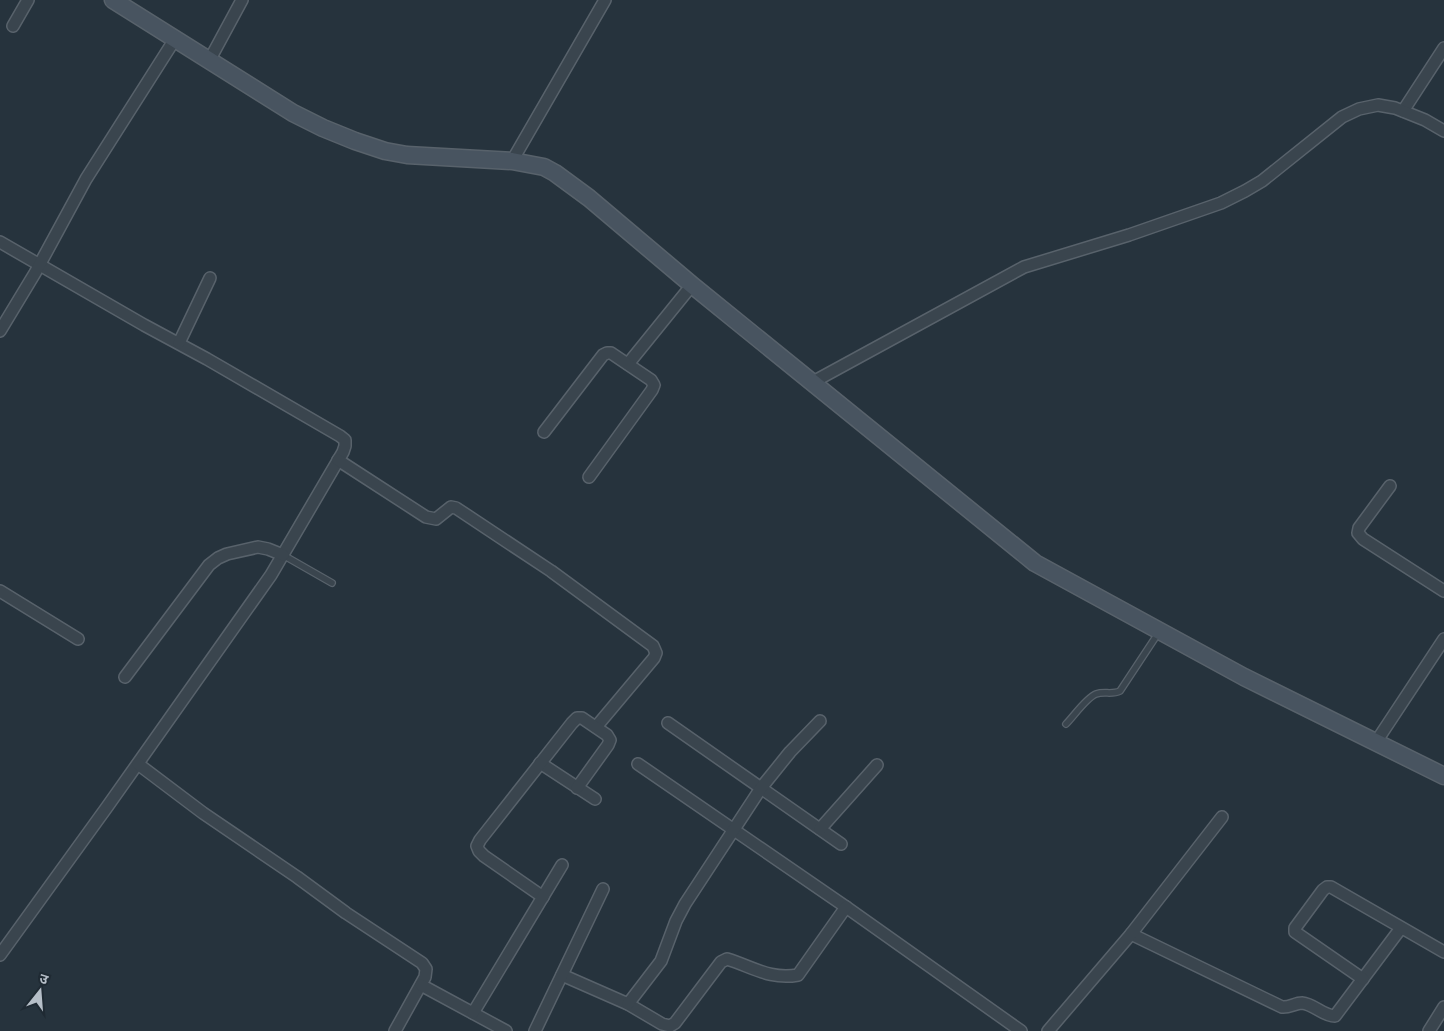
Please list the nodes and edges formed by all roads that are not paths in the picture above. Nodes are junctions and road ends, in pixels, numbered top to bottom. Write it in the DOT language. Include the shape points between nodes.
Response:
graph roads {
  1 [pos="28,0"];
  2 [pos="113,0"];
  3 [pos="242,0"];
  4 [pos="604,0"];
  5 [pos="13,26"];
  6 [pos="175,40"];
  7 [pos="1444,48"];
  8 [pos="209,61"];
  9 [pos="1403,111"];
  10 [pos="1444,131"];
  11 [pos="512,161"];
  12 [pos="0,242"];
  13 [pos="40,264"];
  14 [pos="210,278"];
  15 [pos="692,285"];
  16 [pos="0,331"];
  17 [pos="179,343"];
  18 [pos="628,364"];
  19 [pos="813,382"];
  20 [pos="544,432"];
  21 [pos="338,460"];
  22 [pos="589,477"];
  23 [pos="1390,486"];
  24 [pos="283,555"];
  25 [pos="332,583"];
  26 [pos="0,591"];
  27 [pos="1444,591"];
  28 [pos="1160,631"];
  29 [pos="78,639"];
  30 [pos="1444,640"];
  31 [pos="125,677"];
  32 [pos="820,721"];
  33 [pos="668,723"];
  34 [pos="1066,724"];
  35 [pos="596,727"];
  36 [pos="1376,742"];
  37 [pos="540,763"];
  38 [pos="138,764"];
  39 [pos="638,764"];
  40 [pos="877,765"];
  41 [pos="1444,776"];
  42 [pos="577,788"];
  43 [pos="761,788"];
  44 [pos="595,799"];
  45 [pos="1222,817"];
  46 [pos="734,829"];
  47 [pos="820,829"];
  48 [pos="841,844"];
  49 [pos="562,865"];
  50 [pos="603,889"];
  51 [pos="543,897"];
  52 [pos="846,906"];
  53 [pos="1401,928"];
  54 [pos="1131,934"];
  55 [pos="1444,952"];
  56 [pos="0,956"];
  57 [pos="562,975"];
  58 [pos="1363,979"];
  59 [pos="421,986"];
  60 [pos="628,1004"];
  61 [pos="1444,1007"];
  62 [pos="473,1013"];
  63 [pos="395,1031"];
  64 [pos="506,1031"];
  65 [pos="535,1031"];
  66 [pos="1021,1031"];
  67 [pos="1048,1031"];
  68 [pos="1429,1031"];
  1 -- 5 [label="street"];
  2 -- 6 [label="street"];
  3 -- 8 [label="street"];
  4 -- 11 [label="street"];
  6 -- 8 [label="street"];
  6 -- 13 [label="street" via="86,179"];
  7 -- 9 [label="street"];
  8 -- 11 [label="street" via="293,113 384,151"];
  9 -- 10 [label="street"];
  9 -- 19 [label="street" via="1378,106 1358,108 1245,192 1138,232 1024,267"];
  11 -- 15 [label="street" via="544,167 555,173"];
  12 -- 13 [label="street"];
  13 -- 16 [label="street"];
  13 -- 17 [label="street"];
  14 -- 17 [label="street"];
  15 -- 18 [label="street"];
  15 -- 19 [label="street"];
  17 -- 21 [label="street" via="340,436 345,440 345,446"];
  18 -- 20 [label="street" via="611,353 603,355"];
  18 -- 22 [label="street" via="654,385"];
  19 -- 28 [label="street" via="1036,563"];
  21 -- 24 [label="street"];
  21 -- 35 [label="street" via="426,517 436,519 447,509 456,508 551,571 653,646 654,658"];
  23 -- 27 [label="street" via="1358,533"];
  24 -- 25 [label="lane"];
  24 -- 31 [label="street" via="258,547 218,558 209,565"];
  24 -- 38 [label="street"];
  26 -- 29 [label="street"];
  28 -- 34 [label="lane" via="1120,691 1096,694"];
  28 -- 36 [label="street" via="1244,677"];
  30 -- 36 [label="street"];
  32 -- 43 [label="street"];
  33 -- 43 [label="street"];
  35 -- 37 [label="street" via="577,718"];
  35 -- 42 [label="street" via="610,740"];
  36 -- 41 [label="street"];
  37 -- 42 [label="street"];
  37 -- 51 [label="street" via="477,846 484,856"];
  38 -- 56 [label="street"];
  38 -- 59 [label="street" via="203,813 422,963 426,969"];
  39 -- 46 [label="street"];
  40 -- 47 [label="street"];
  42 -- 44 [label="street"];
  43 -- 46 [label="street"];
  43 -- 47 [label="street"];
  45 -- 54 [label="street"];
  46 -- 52 [label="street"];
  46 -- 60 [label="street" via="685,904 661,961"];
  47 -- 48 [label="street"];
  49 -- 51 [label="street"];
  50 -- 57 [label="street"];
  51 -- 62 [label="street"];
  52 -- 60 [label="street" via="798,975 775,976 727,959 721,962 675,1024 670,1026"];
  52 -- 66 [label="street"];
  53 -- 55 [label="street"];
  53 -- 58 [label="street"];
  53 -- 58 [label="street" via="1331,887 1323,890 1317,898 1295,932"];
  54 -- 58 [label="street" via="1282,1007 1302,1003 1335,1016"];
  54 -- 67 [label="street"];
  57 -- 60 [label="street"];
  57 -- 65 [label="street"];
  59 -- 62 [label="street"];
  59 -- 63 [label="street"];
  61 -- 68 [label="street"];
  62 -- 64 [label="street"];
}
